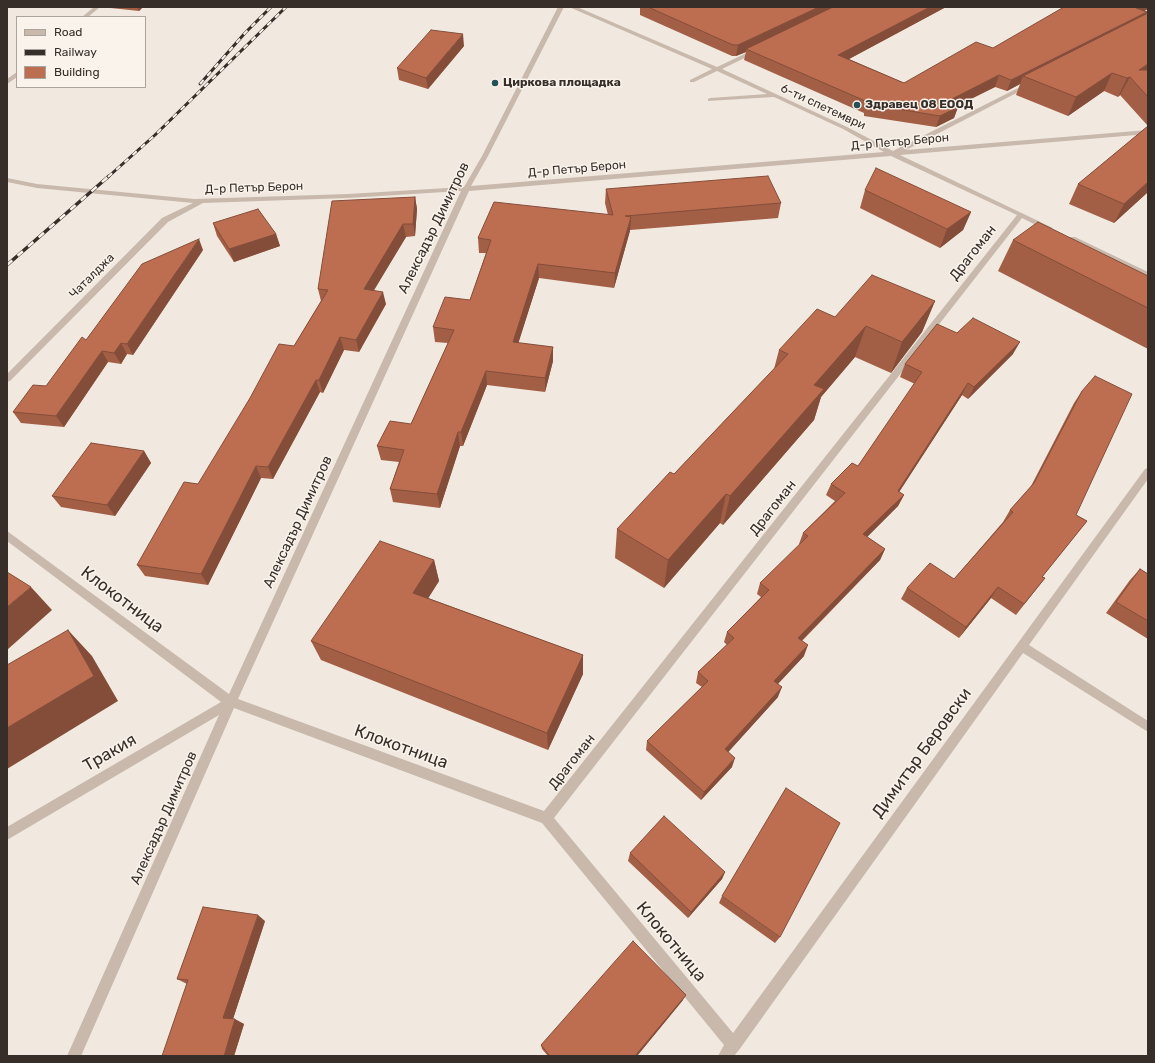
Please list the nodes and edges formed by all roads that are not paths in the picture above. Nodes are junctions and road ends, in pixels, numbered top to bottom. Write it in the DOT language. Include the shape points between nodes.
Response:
graph roads {
  1 [pos="97,7"];
  2 [pos="561,7"];
  3 [pos="572,7"];
  4 [pos="86,16"];
  5 [pos="760,48"];
  6 [pos="717,69"];
  7 [pos="16,75"];
  8 [pos="1036,80"];
  9 [pos="692,81"];
  10 [pos="7,82"];
  11 [pos="774,96"];
  12 [pos="710,100"];
  13 [pos="1148,132"];
  14 [pos="893,154"];
  15 [pos="7,180"];
  16 [pos="466,189"];
  17 [pos="202,201"];
  18 [pos="1021,215"];
  19 [pos="1148,275"];
  20 [pos="7,379"];
  21 [pos="1148,472"];
  22 [pos="7,535"];
  23 [pos="1022,646"];
  24 [pos="231,702"];
  25 [pos="1148,727"];
  26 [pos="546,818"];
  27 [pos="7,834"];
  28 [pos="730,1050"];
  29 [pos="74,1056"];
  1 -- 4 [label="street"];
  2 -- 16 [label="street, Алексадър Димитров"];
  3 -- 6 [label="street, 6-ти спетември"];
  5 -- 6 [label="street"];
  6 -- 9 [label="street"];
  6 -- 11 [label="street, 6-ти спетември"];
  7 -- 10 [label="street"];
  8 -- 14 [label="street"];
  11 -- 12 [label="street"];
  11 -- 14 [label="street, 6-ти спетември" via="845,128"];
  13 -- 14 [label="street, Д-р Петър Берон"];
  14 -- 16 [label="street, Д-р Петър Берон"];
  14 -- 18 [label="street, 6-ти спетември"];
  15 -- 17 [label="street, Д-р Петър Берон" via="37,186"];
  16 -- 17 [label="street, Д-р Петър Берон"];
  16 -- 24 [label="street, Алексадър Димитров"];
  17 -- 20 [label="street, Чаталджа" via="165,220"];
  18 -- 19 [label="street, 6-ти спетември"];
  18 -- 26 [label="street, Драгоман"];
  21 -- 23 [label="street, Димитър Беровски"];
  22 -- 24 [label="street, Клокотница"];
  23 -- 25 [label="street"];
  23 -- 28 [label="street, Димитър Беровски"];
  24 -- 26 [label="street, Клокотница"];
  24 -- 27 [label="street, Тракия"];
  24 -- 29 [label="street, Алексадър Димитров"];
  26 -- 28 [label="street, Клокотница"];
}
